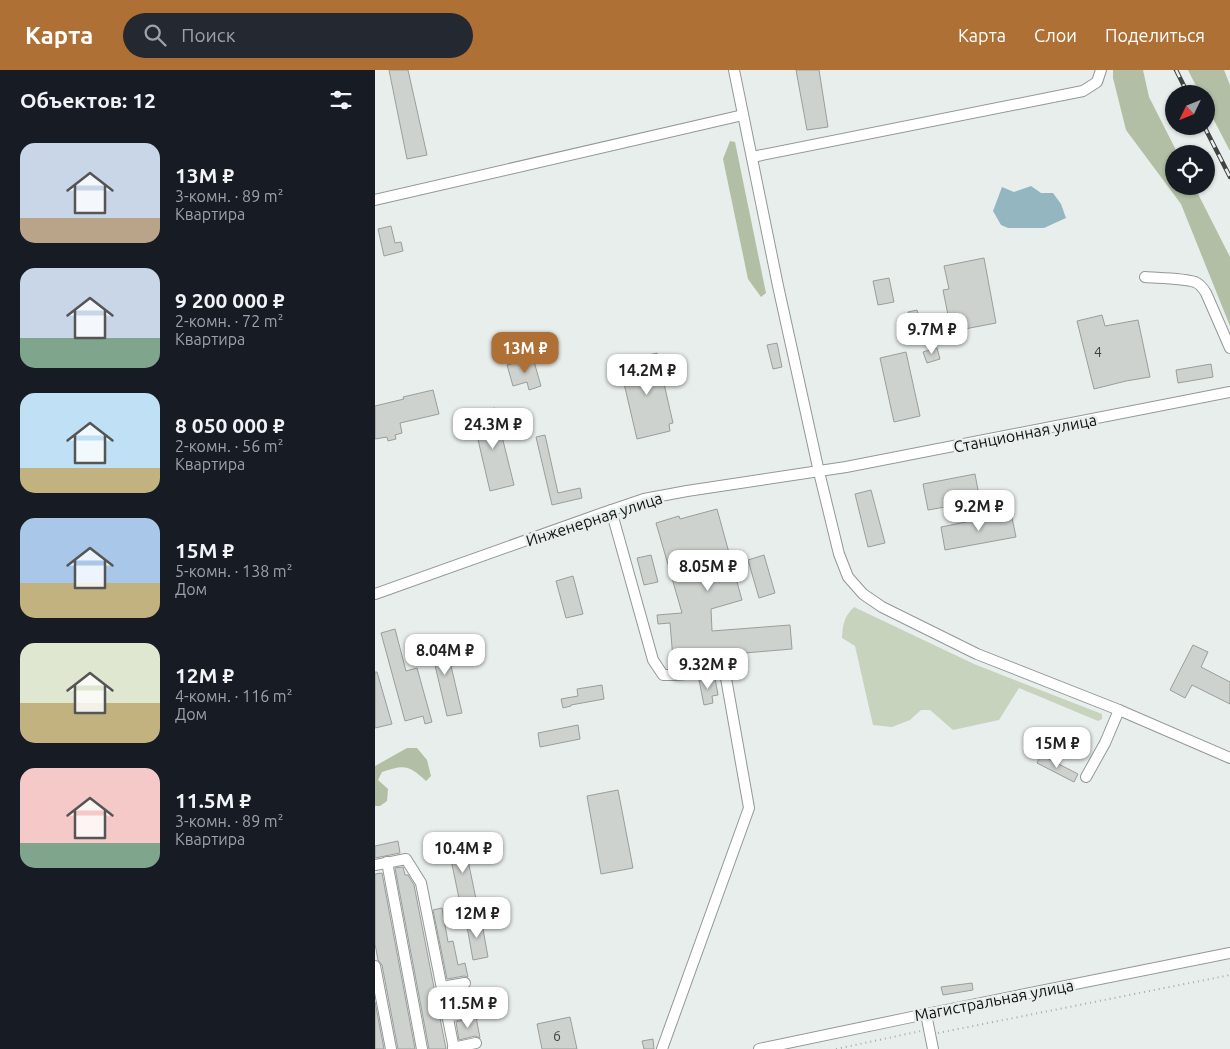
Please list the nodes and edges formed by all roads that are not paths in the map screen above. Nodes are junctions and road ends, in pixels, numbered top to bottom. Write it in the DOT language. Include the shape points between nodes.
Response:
graph roads {
  1 [pos="734,70"];
  2 [pos="1101,70"];
  3 [pos="743,115"];
  4 [pos="752,157"];
  5 [pos="375,200"];
  6 [pos="1145,277"];
  7 [pos="1230,348"];
  8 [pos="1230,392"];
  9 [pos="819,472"];
  10 [pos="611,510"];
  11 [pos="375,593"];
  12 [pos="1119,710"];
  13 [pos="1230,758"];
  14 [pos="1085,777"];
  15 [pos="387,862"];
  16 [pos="375,865"];
  17 [pos="1230,954"];
  18 [pos="375,966"];
  19 [pos="465,982"];
  20 [pos="442,987"];
  21 [pos="471,1012"];
  22 [pos="926,1014"];
  23 [pos="447,1017"];
  24 [pos="476,1043"];
  25 [pos="454,1048"];
  26 [pos="391,1049"];
  27 [pos="422,1049"];
  28 [pos="662,1049"];
  29 [pos="759,1049"];
  30 [pos="933,1049"];
  1 -- 3 [label="street"];
  2 -- 4 [label="street" via="1097,82 1083,91"];
  3 -- 4 [label="street"];
  3 -- 5 [label="street"];
  4 -- 9 [label="street"];
  6 -- 7 [label="street" via="1185,280 1201,286"];
  8 -- 9 [label="street, Станционная улица"];
  9 -- 10 [label="street, Инженерная улица" via="687,491"];
  9 -- 12 [label="street" via="839,554 848,577 863,594 882,607 977,654"];
  10 -- 11 [label="street, Инженерная улица"];
  10 -- 28 [label="street" via="653,660 663,675 718,671 726,678 749,808"];
  12 -- 13 [label="street"];
  12 -- 14 [label="street"];
  15 -- 16 [label="street"];
  15 -- 20 [label="street" via="406,859 421,883"];
  15 -- 27 [label="street"];
  17 -- 22 [label="street, Магистральная улица"];
  18 -- 26 [label="street"];
  19 -- 20 [label="street"];
  20 -- 23 [label="street"];
  21 -- 23 [label="street"];
  22 -- 29 [label="street, Магистральная улица"];
  22 -- 30 [label="street"];
  23 -- 25 [label="street"];
  24 -- 25 [label="street"];
}
